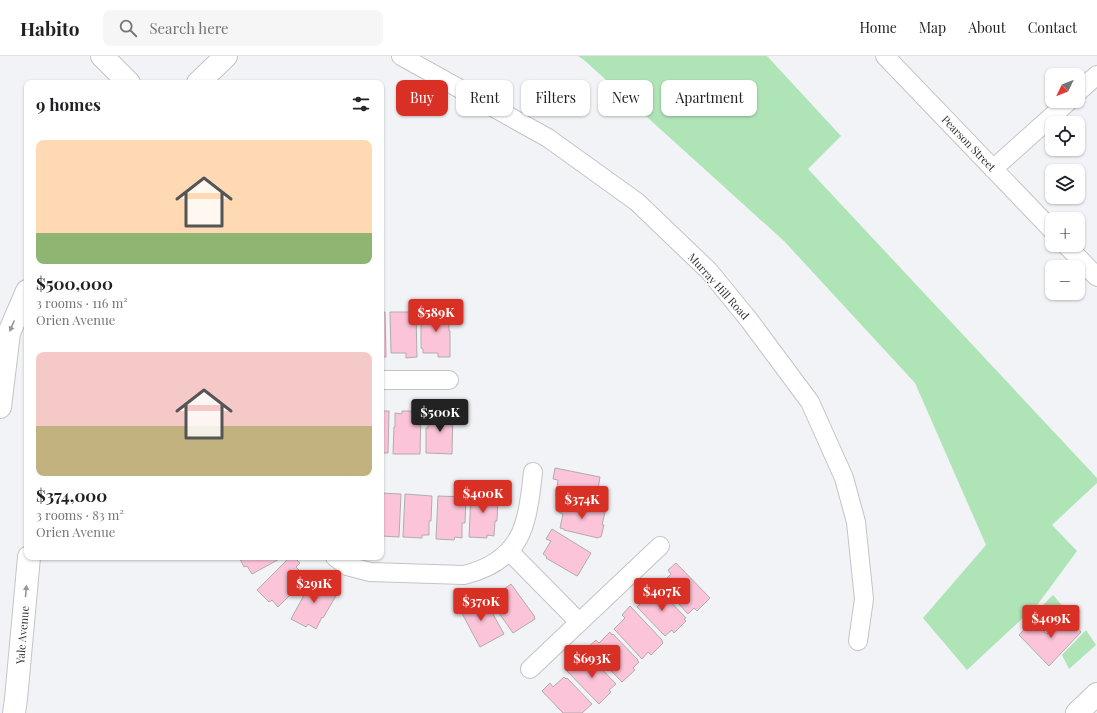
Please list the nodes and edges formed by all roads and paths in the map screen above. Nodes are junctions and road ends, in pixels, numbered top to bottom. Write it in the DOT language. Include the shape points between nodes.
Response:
graph roads {
  1 [pos="102,56"];
  2 [pos="226,56"];
  3 [pos="401,56"];
  4 [pos="885,56"];
  5 [pos="1097,75"];
  6 [pos="126,80"];
  7 [pos="201,80"];
  8 [pos="1085,86"];
  9 [pos="1060,108"];
  10 [pos="993,169"];
  11 [pos="1045,223"];
  12 [pos="1073,252"];
  13 [pos="1097,278"];
  14 [pos="24,298"];
  15 [pos="384,380"];
  16 [pos="449,380"];
  17 [pos="0,407"];
  18 [pos="533,472"];
  19 [pos="660,546"];
  20 [pos="509,551"];
  21 [pos="29,560"];
  22 [pos="339,560"];
  23 [pos="579,622"];
  24 [pos="858,641"];
  25 [pos="530,669"];
  26 [pos="1097,694"];
  27 [pos="14,713"];
  28 [pos="1077,713"];
  1 -- 6 [label="main road"];
  2 -- 7 [label="main road"];
  3 -- 24 [label="street, Murray Hill Road" via="548,138 637,202 709,271 750,320 810,402 844,478 856,522 864,599"];
  4 -- 10 [label="street, Pearson Street"];
  5 -- 8 [label="street"];
  9 -- 10 [label="street"];
  10 -- 11 [label="street, Pearson Street"];
  12 -- 13 [label="street"];
  14 -- 17 [label="main road, one-way" via="9,333"];
  15 -- 16 [label="street"];
  18 -- 20 [label="street" via="526,520"];
  19 -- 23 [label="street"];
  20 -- 22 [label="street" via="489,567 464,576 370,572 347,566"];
  20 -- 23 [label="street"];
  27 -- 21 [label="main road, Yale Avenue, one-way"];
  23 -- 25 [label="street"];
  26 -- 28 [label="main road"];
}
